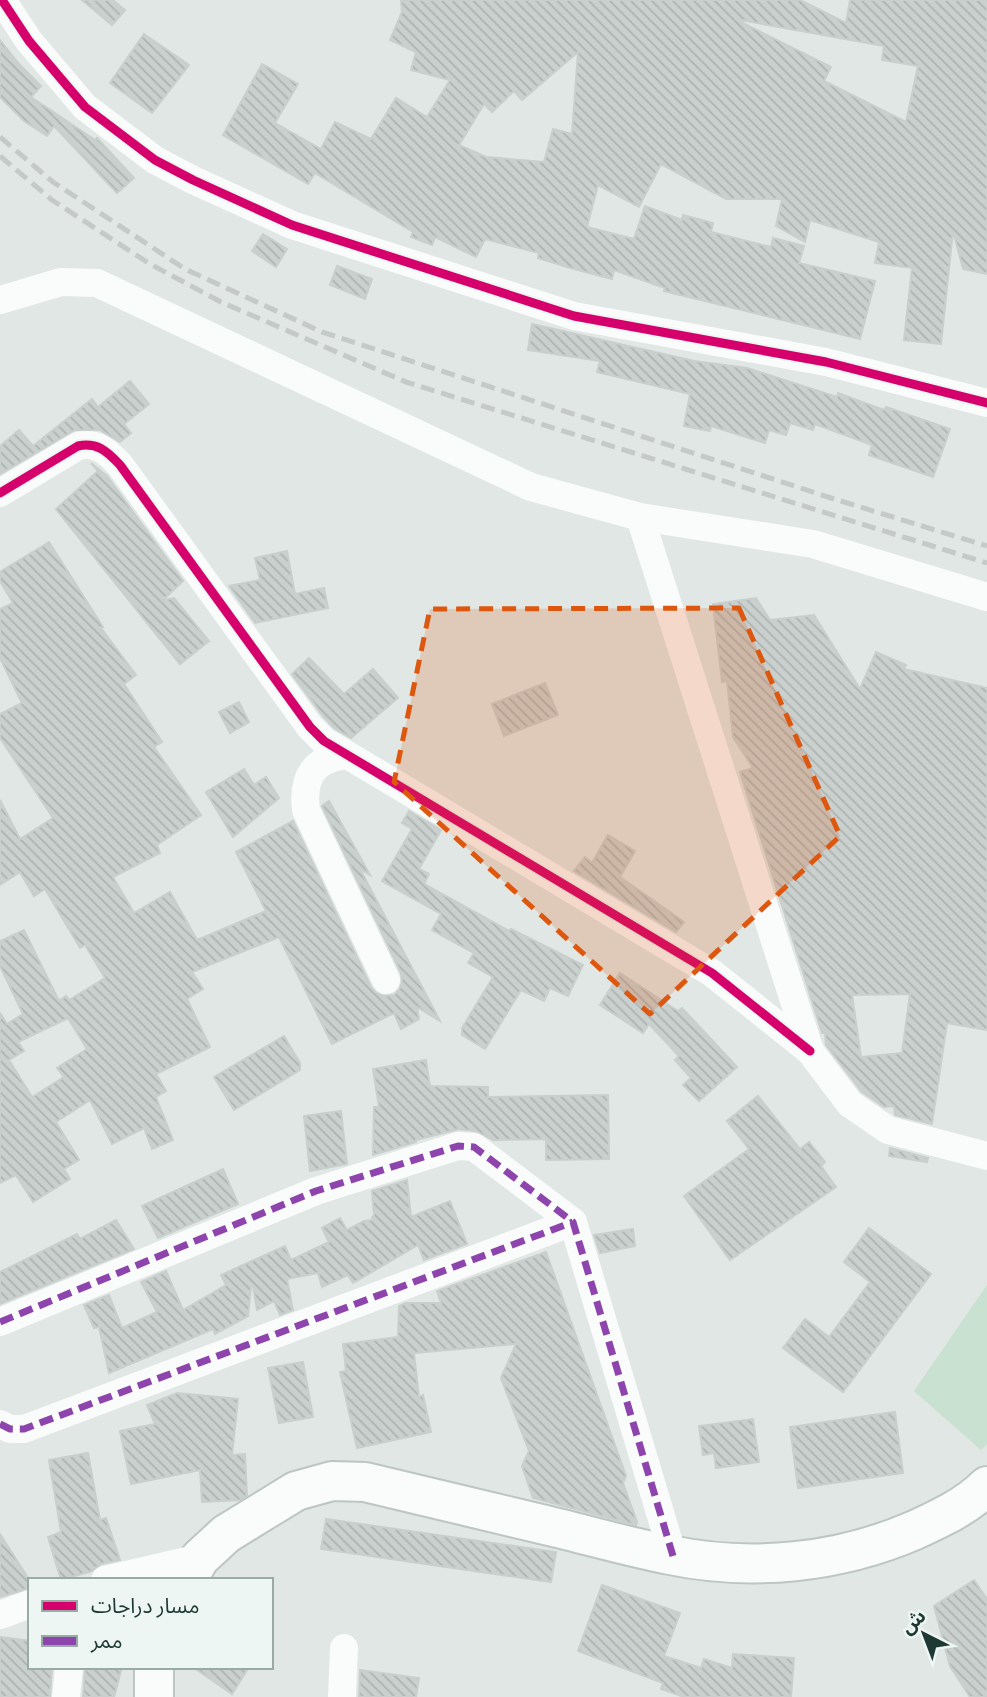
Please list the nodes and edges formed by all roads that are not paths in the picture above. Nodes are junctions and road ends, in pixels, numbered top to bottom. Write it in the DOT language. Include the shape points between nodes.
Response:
graph roads {
  1 [pos="2,0"];
  2 [pos="0,300"];
  3 [pos="987,403"];
  4 [pos="0,493"];
  5 [pos="640,517"];
  6 [pos="987,597"];
  7 [pos="346,755"];
  8 [pos="386,980"];
  9 [pos="810,1051"];
  10 [pos="987,1156"];
  11 [pos="573,1222"];
  12 [pos="0,1322"];
  13 [pos="0,1424"];
  14 [pos="987,1486"];
  15 [pos="673,1556"];
  16 [pos="193,1569"];
  17 [pos="121,1578"];
  18 [pos="28,1605"];
  19 [pos="0,1615"];
  20 [pos="344,1648"];
  21 [pos="69,1669"];
  22 [pos="154,1669"];
  23 [pos="66,1697"];
  24 [pos="154,1697"];
  25 [pos="342,1697"];
  1 -- 3 [label="street" via="29,41 85,107 155,160 292,225 574,316 826,362"];
  2 -- 5 [label="street" via="61,282 96,283 531,486"];
  4 -- 7 [label="street" via="78,446 88,444 107,451 310,727"];
  5 -- 6 [label="street" via="813,544"];
  5 -- 9 [label="street"];
  7 -- 8 [label="street" via="324,761 305,782 306,810"];
  7 -- 9 [label="street" via="712,973"];
  9 -- 10 [label="street" via="850,1104 888,1130"];
  11 -- 12 [label="street" via="474,1147 458,1146 317,1191"];
  11 -- 13 [label="street" via="24,1429"];
  11 -- 15 [label="street"];
  14 -- 15 [label="street" via="943,1518 889,1541 832,1556 771,1564"];
  15 -- 16 [label="street" via="365,1482 332,1480 296,1491 257,1513 226,1534"];
  16 -- 17 [label="street"];
  18 -- 19 [label="street"];
  20 -- 25 [label="street"];
  21 -- 23 [label="street"];
  22 -- 24 [label="street"];
}
